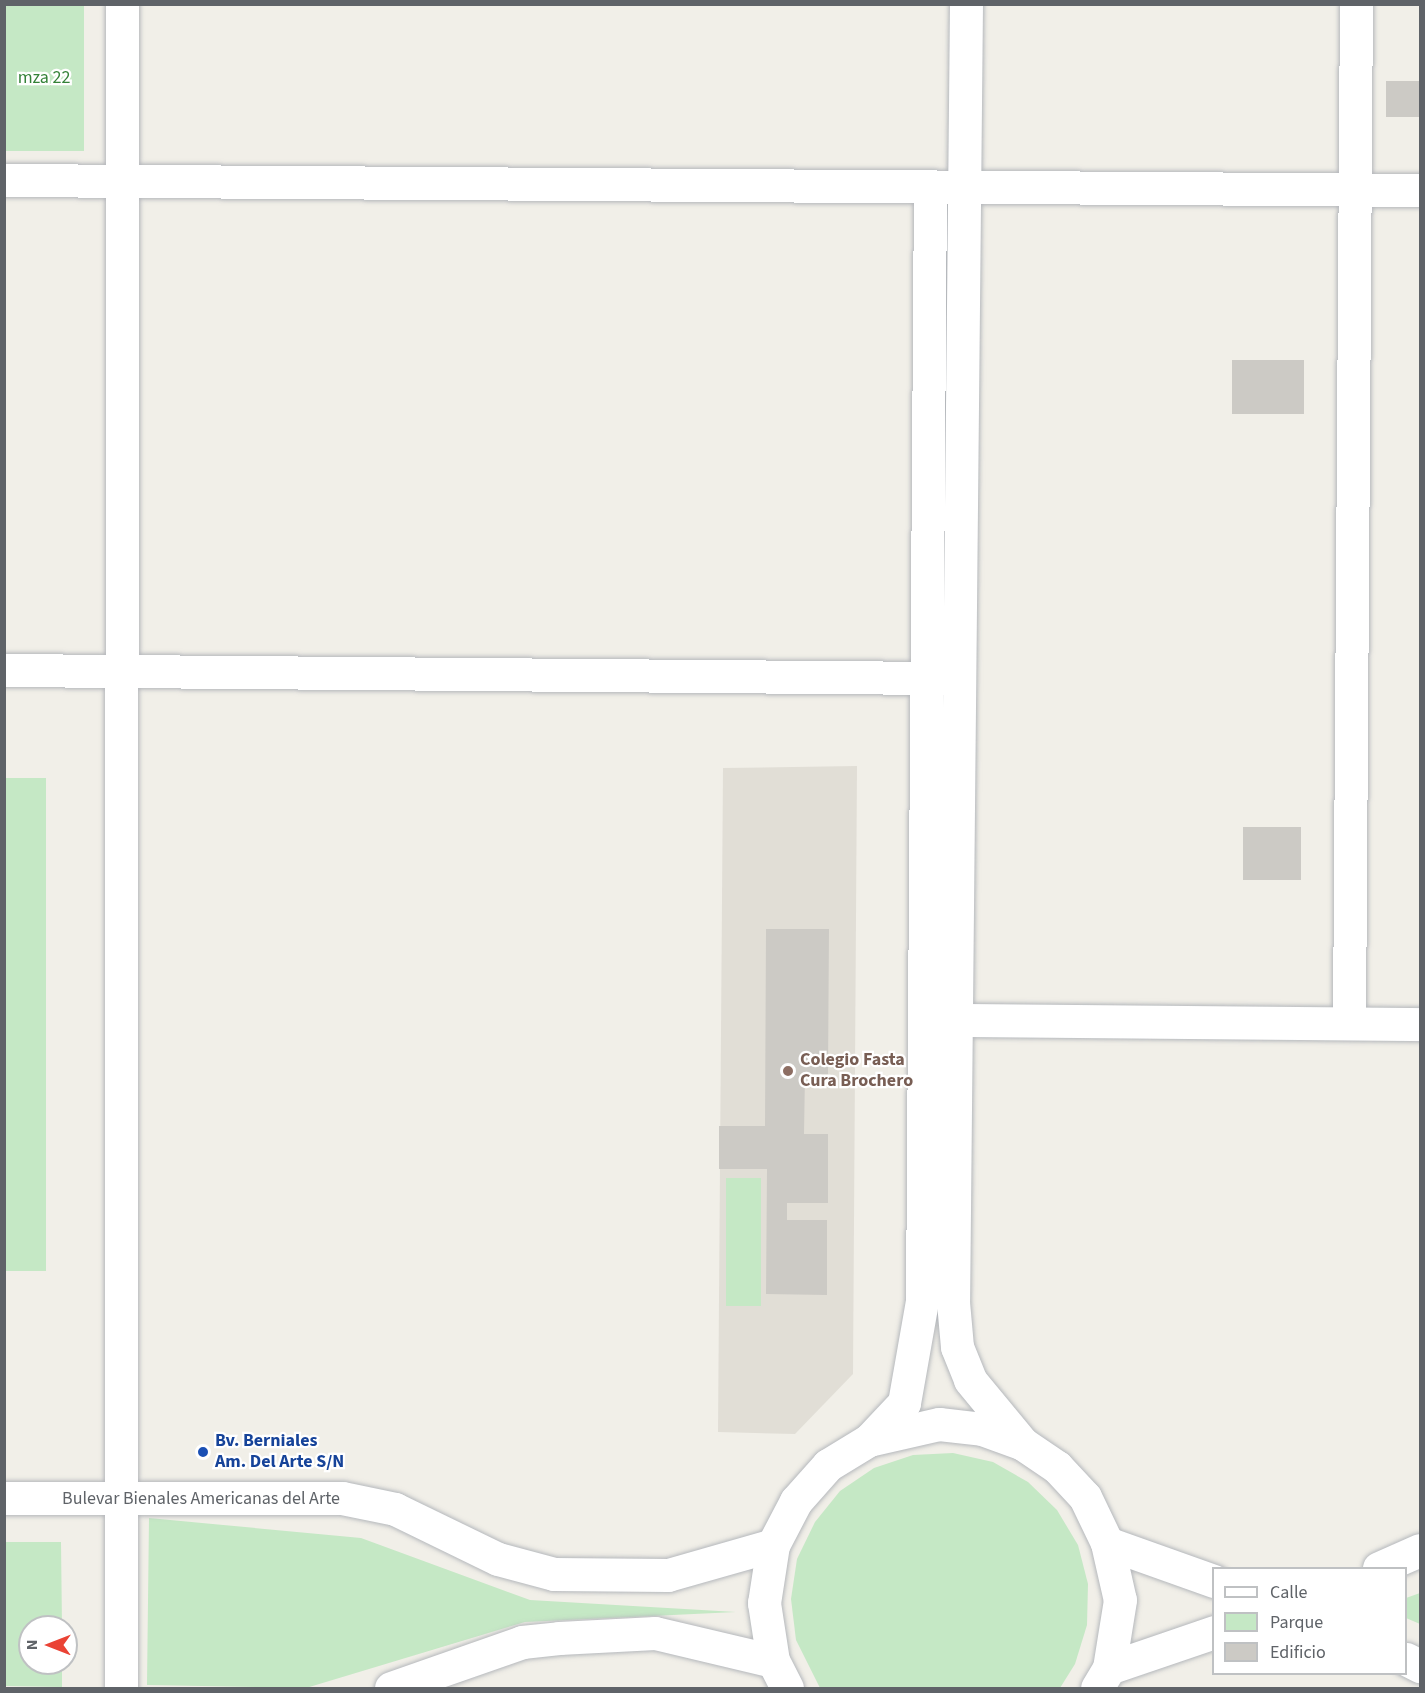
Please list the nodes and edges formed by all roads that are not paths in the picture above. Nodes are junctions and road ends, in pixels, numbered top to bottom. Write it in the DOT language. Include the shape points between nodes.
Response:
graph roads {
  1 [pos="123,4"];
  2 [pos="966,4"];
  3 [pos="1356,4"];
  4 [pos="4,180"];
  5 [pos="122,181"];
  6 [pos="930,187"];
  7 [pos="964,187"];
  8 [pos="1355,190"];
  9 [pos="1420,190"];
  10 [pos="4,670"];
  11 [pos="123,671"];
  12 [pos="943,678"];
  13 [pos="955,1020"];
  14 [pos="1349,1023"];
  15 [pos="1420,1024"];
  16 [pos="869,1440"];
  17 [pos="1023,1444"];
  18 [pos="4,1498"];
  19 [pos="123,1501"];
  20 [pos="1107,1543"];
  21 [pos="773,1545"];
  22 [pos="1420,1550"];
  23 [pos="1383,1567"];
  24 [pos="1212,1580"];
  25 [pos="1212,1633"];
  26 [pos="780,1675"];
  27 [pos="1103,1678"];
  28 [pos="121,1689"];
  29 [pos="391,1689"];
  1 -- 5 [label="street"];
  2 -- 7 [label="street"];
  3 -- 8 [label="street"];
  4 -- 5 [label="street"];
  5 -- 6 [label="street"];
  5 -- 11 [label="street"];
  6 -- 7 [label="street"];
  6 -- 12 [label="street"];
  7 -- 8 [label="street"];
  7 -- 12 [label="street"];
  8 -- 9 [label="street"];
  8 -- 14 [label="street"];
  10 -- 11 [label="street"];
  11 -- 12 [label="street"];
  11 -- 19 [label="street"];
  12 -- 13 [label="street"];
  12 -- 16 [label="street" via="922,1301 904,1403"];
  13 -- 14 [label="street"];
  13 -- 17 [label="street" via="953,1302 957,1347 970,1380"];
  14 -- 15 [label="street"];
  16 -- 17 [label="street" via="939,1424 982,1429"];
  16 -- 21 [label="street" via="822,1473 796,1501"];
  17 -- 20 [label="street" via="1057,1467 1085,1497"];
  18 -- 19 [label="street, Bulevar Bienales Americanas del Arte"];
  19 -- 21 [label="street, Bulevar Bienales Americanas del Arte" via="342,1498 395,1509 498,1559 554,1574 668,1575"];
  19 -- 28 [label="street"];
  20 -- 24 [label="street"];
  20 -- 27 [label="street" via="1120,1599"];
  21 -- 26 [label="street" via="764,1603"];
  22 -- 23 [label="street"];
  25 -- 27 [label="street"];
  26 -- 29 [label="street" via="655,1633 522,1642"];
}
